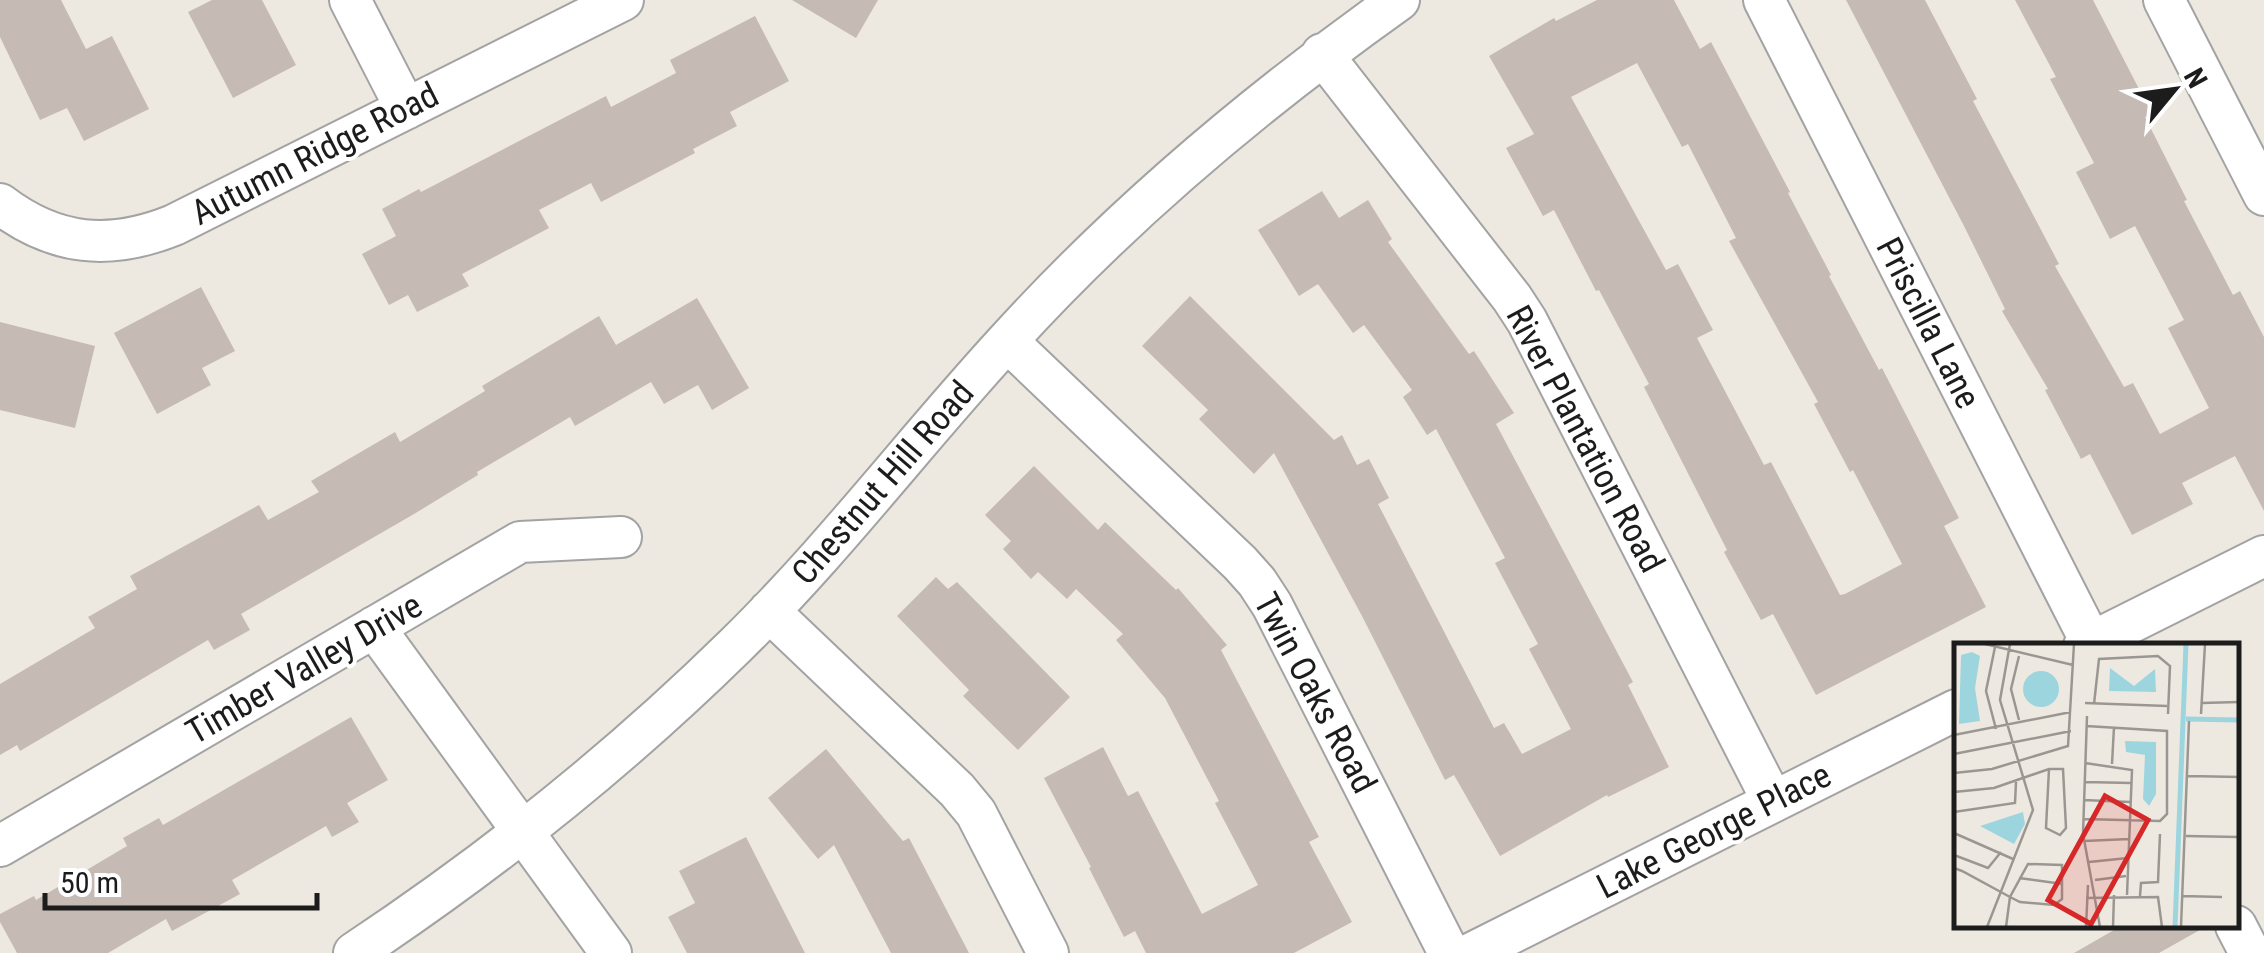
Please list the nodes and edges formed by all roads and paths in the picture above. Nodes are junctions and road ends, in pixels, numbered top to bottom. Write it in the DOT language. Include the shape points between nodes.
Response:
graph roads {
  1 [pos="350,0"];
  2 [pos="623,0"];
  3 [pos="1399,0"];
  4 [pos="1764,0"];
  5 [pos="2164,0"];
  6 [pos="1322,54"];
  7 [pos="406,108"];
  8 [pos="2264,196"];
  9 [pos="0,204"];
  10 [pos="1007,341"];
  11 [pos="621,537"];
  12 [pos="2264,556"];
  13 [pos="769,612"];
  14 [pos="374,627"];
  15 [pos="2089,643"];
  16 [pos="2092,643"];
  17 [pos="1954,711"];
  18 [pos="1773,802"];
  19 [pos="524,832"];
  20 [pos="0,846"];
  21 [pos="2237,928"];
  22 [pos="354,953"];
  23 [pos="611,953"];
  24 [pos="1048,953"];
  25 [pos="1449,953"];
  26 [pos="1472,953"];
  27 [pos="2250,953"];
  1 -- 7 [label="street"];
  2 -- 7 [label="street, Autumn Ridge Road"];
  3 -- 6 [label="street, Chestnut Hill Road"];
  4 -- 15 [label="street, Priscilla Lane"];
  5 -- 8 [label="street"];
  6 -- 10 [label="street, Chestnut Hill Road" via="1120,225"];
  6 -- 18 [label="street, River Plantation Road" via="1527,321"];
  7 -- 9 [label="street, Autumn Ridge Road" via="149,235 108,242 67,238"];
  10 -- 13 [label="street, Chestnut Hill Road"];
  10 -- 25 [label="street, Twin Oaks Road" via="1257,582"];
  11 -- 14 [label="street, Timber Valley Drive" via="520,542"];
  12 -- 16 [label="street"];
  13 -- 19 [label="street, Chestnut Hill Road" via="632,742"];
  13 -- 24 [label="street" via="976,813"];
  14 -- 19 [label="street"];
  14 -- 20 [label="street, Timber Valley Drive"];
  17 -- 18 [label="street, Lake George Place"];
  18 -- 26 [label="street, Lake George Place"];
  19 -- 22 [label="street, Chestnut Hill Road"];
  19 -- 23 [label="street"];
  21 -- 27 [label="street"];
}
